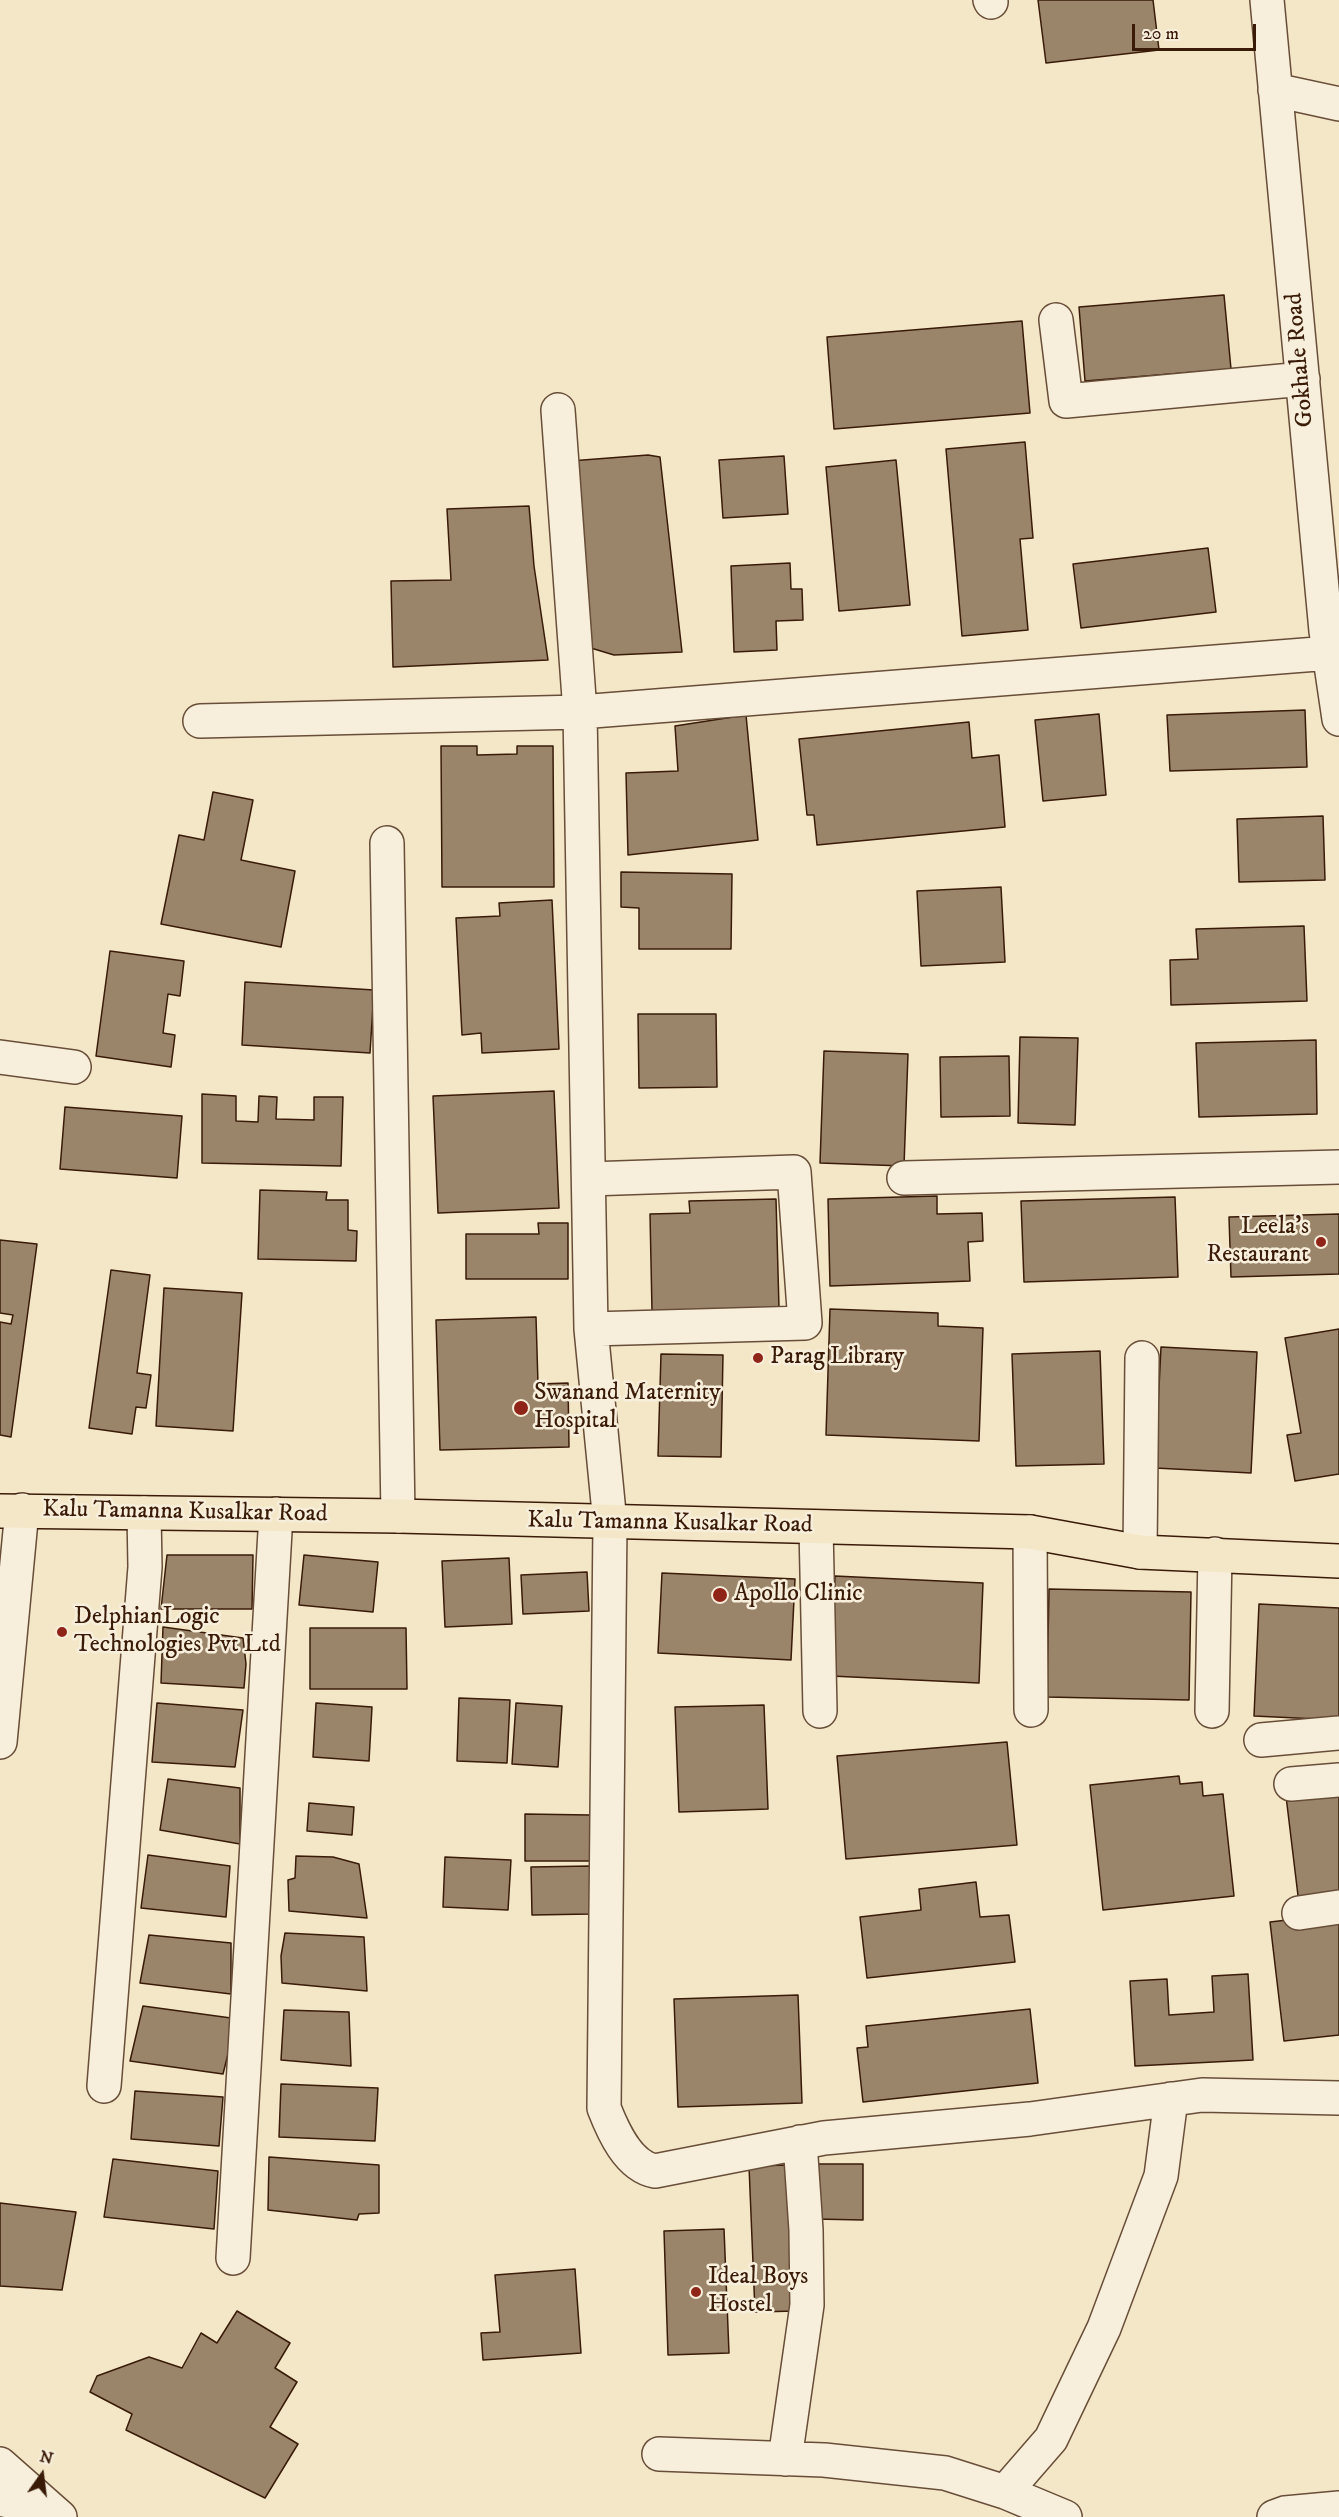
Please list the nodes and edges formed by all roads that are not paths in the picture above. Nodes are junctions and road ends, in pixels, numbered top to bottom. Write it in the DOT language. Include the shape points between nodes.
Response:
graph roads {
  1 [pos="1267,0"];
  2 [pos="1275,90"];
  3 [pos="1339,104"];
  4 [pos="1056,320"];
  5 [pos="1303,379"];
  6 [pos="558,410"];
  7 [pos="1332,637"];
  8 [pos="580,712"];
  9 [pos="1339,719"];
  10 [pos="200,721"];
  11 [pos="387,843"];
  12 [pos="0,1057"];
  13 [pos="74,1067"];
  14 [pos="1339,1167"];
  15 [pos="904,1178"];
  16 [pos="589,1179"];
  17 [pos="591,1329"];
  18 [pos="1142,1358"];
  19 [pos="11,1511"];
  20 [pos="144,1513"];
  21 [pos="276,1514"];
  22 [pos="398,1516"];
  23 [pos="610,1523"];
  24 [pos="816,1527"];
  25 [pos="1030,1532"];
  26 [pos="1140,1552"];
  27 [pos="1215,1554"];
  28 [pos="1339,1561"];
  29 [pos="1031,1710"];
  30 [pos="820,1711"];
  31 [pos="1212,1712"];
  32 [pos="1339,1733"];
  33 [pos="1261,1740"];
  34 [pos="0,1742"];
  35 [pos="1339,1780"];
  36 [pos="1291,1785"];
  37 [pos="1339,1908"];
  38 [pos="1299,1913"];
  39 [pos="104,2086"];
  40 [pos="1339,2098"];
  41 [pos="1171,2100"];
  42 [pos="800,2142"];
  43 [pos="232,2258"];
  44 [pos="659,2454"];
  45 [pos="785,2459"];
  46 [pos="0,2464"];
  47 [pos="1005,2492"];
  48 [pos="0,2499"];
  49 [pos="1339,2508"];
  50 [pos="55,2515"];
  51 [pos="1065,2517"];
  52 [pos="1274,2517"];
  1 -- 2 [label="street, Gokhale Road"];
  2 -- 3 [label="street"];
  2 -- 5 [label="street, Gokhale Road"];
  4 -- 5 [label="street" via="1066,401"];
  5 -- 7 [label="street, Gokhale Road"];
  6 -- 8 [label="street"];
  7 -- 8 [label="street"];
  7 -- 9 [label="street, Gokhale Road"];
  8 -- 10 [label="street"];
  8 -- 16 [label="street"];
  11 -- 22 [label="street"];
  12 -- 13 [label="street"];
  14 -- 15 [label="street"];
  16 -- 17 [label="street"];
  16 -- 17 [label="street" via="794,1172 805,1323"];
  17 -- 23 [label="street"];
  18 -- 26 [label="street"];
  19 -- 20 [label="main road, Kalu Tamanna Kusalkar Road"];
  19 -- 34 [label="street"];
  20 -- 21 [label="main road, Kalu Tamanna Kusalkar Road"];
  20 -- 39 [label="street" via="145,1567"];
  21 -- 22 [label="main road, Kalu Tamanna Kusalkar Road"];
  21 -- 43 [label="street"];
  22 -- 23 [label="main road, Kalu Tamanna Kusalkar Road"];
  23 -- 24 [label="main road, Kalu Tamanna Kusalkar Road"];
  23 -- 42 [label="street" via="604,2108 628,2152 655,2171"];
  24 -- 25 [label="main road, Kalu Tamanna Kusalkar Road"];
  24 -- 30 [label="street"];
  25 -- 26 [label="main road, Kalu Tamanna Kusalkar Road"];
  25 -- 29 [label="street"];
  26 -- 27 [label="main road, Kalu Tamanna Kusalkar Road"];
  27 -- 28 [label="main road, Kalu Tamanna Kusalkar Road"];
  27 -- 31 [label="street"];
  32 -- 33 [label="street"];
  35 -- 36 [label="street"];
  37 -- 38 [label="street"];
  40 -- 41 [label="street" via="1202,2095"];
  41 -- 42 [label="street" via="1030,2119"];
  41 -- 47 [label="street" via="1161,2176 1104,2328 1050,2439"];
  42 -- 45 [label="street" via="807,2306"];
  44 -- 45 [label="street"];
  45 -- 47 [label="street" via="945,2473"];
  46 -- 50 [label="street"];
  47 -- 51 [label="street"];
  48 -- 50 [label="street"];
  49 -- 52 [label="street"];
}
